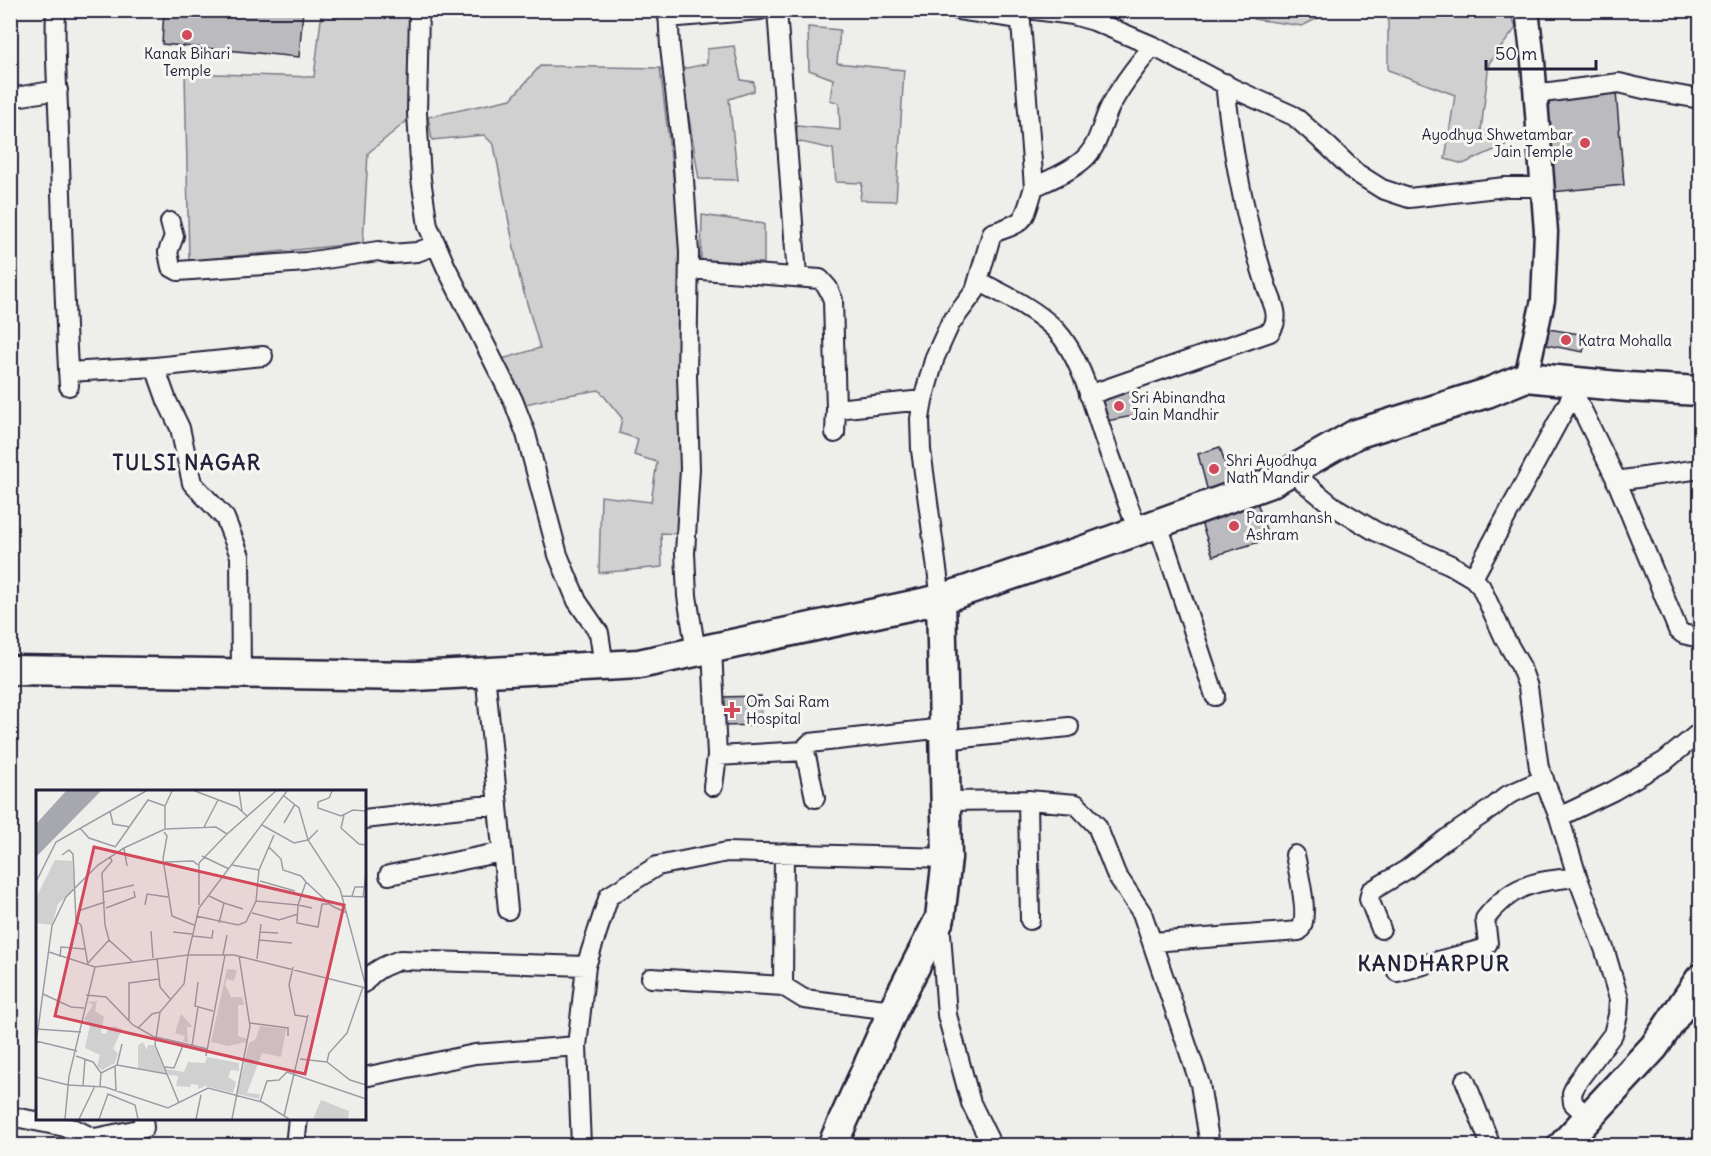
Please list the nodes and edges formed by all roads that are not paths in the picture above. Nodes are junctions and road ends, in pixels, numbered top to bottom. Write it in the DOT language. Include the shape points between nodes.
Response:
graph roads {
  1 [pos="56,10"];
  2 [pos="419,10"];
  3 [pos="760,10"];
  4 [pos="777,10"];
  5 [pos="958,10"];
  6 [pos="1527,10"];
  7 [pos="1025,13"];
  8 [pos="668,14"];
  9 [pos="1153,46"];
  10 [pos="1225,83"];
  11 [pos="58,90"];
  12 [pos="1535,94"];
  13 [pos="10,98"];
  14 [pos="1701,99"];
  15 [pos="1034,187"];
  16 [pos="1542,187"];
  17 [pos="170,222"];
  18 [pos="436,245"];
  19 [pos="689,269"];
  20 [pos="797,276"];
  21 [pos="978,281"];
  22 [pos="263,356"];
  23 [pos="155,367"];
  24 [pos="1526,377"];
  25 [pos="1570,386"];
  26 [pos="1701,391"];
  27 [pos="1089,395"];
  28 [pos="923,400"];
  29 [pos="836,409"];
  30 [pos="835,433"];
  31 [pos="1701,469"];
  32 [pos="1291,472"];
  33 [pos="1616,482"];
  34 [pos="1148,527"];
  35 [pos="1473,578"];
  36 [pos="941,599"];
  37 [pos="1701,638"];
  38 [pos="704,650"];
  39 [pos="604,666"];
  40 [pos="10,670"];
  41 [pos="485,672"];
  42 [pos="241,674"];
  43 [pos="1215,696"];
  44 [pos="1069,727"];
  45 [pos="1701,732"];
  46 [pos="944,734"];
  47 [pos="805,751"];
  48 [pos="717,756"];
  49 [pos="1544,779"];
  50 [pos="713,786"];
  51 [pos="815,798"];
  52 [pos="1028,800"];
  53 [pos="945,801"];
  54 [pos="498,804"];
  55 [pos="1559,817"];
  56 [pos="366,819"];
  57 [pos="502,852"];
  58 [pos="784,854"];
  59 [pos="1295,855"];
  60 [pos="947,858"];
  61 [pos="389,875"];
  62 [pos="1577,877"];
  63 [pos="508,910"];
  64 [pos="940,918"];
  65 [pos="1030,920"];
  66 [pos="1381,929"];
  67 [pos="1152,942"];
  68 [pos="586,966"];
  69 [pos="1397,972"];
  70 [pos="651,978"];
  71 [pos="1701,979"];
  72 [pos="366,980"];
  73 [pos="783,986"];
  74 [pos="893,1010"];
  75 [pos="577,1046"];
  76 [pos="366,1077"];
  77 [pos="1466,1080"];
  78 [pos="10,1116"];
  79 [pos="1588,1118"];
  80 [pos="143,1120"];
  81 [pos="297,1120"];
  82 [pos="102,1142"];
  83 [pos="295,1146"];
  84 [pos="581,1146"];
  85 [pos="832,1146"];
  86 [pos="992,1146"];
  87 [pos="1210,1146"];
  88 [pos="1491,1146"];
  89 [pos="1562,1146"];
  1 -- 11 [label="street"];
  2 -- 18 [label="street" via="417,113 421,179 428,226"];
  3 -- 8 [label="street"];
  4 -- 20 [label="street"];
  5 -- 7 [label="street"];
  6 -- 12 [label="street"];
  7 -- 9 [label="street" via="1073,15"];
  7 -- 15 [label="street"];
  8 -- 19 [label="street"];
  9 -- 10 [label="street"];
  9 -- 15 [label="street" via="1121,88 1095,146 1070,170"];
  10 -- 16 [label="street" via="1294,116 1355,172 1382,189 1409,198 1505,187"];
  10 -- 27 [label="street" via="1242,196 1277,316 1276,325 1270,332"];
  11 -- 13 [label="street"];
  11 -- 23 [label="street" via="68,379"];
  12 -- 14 [label="street" via="1619,83"];
  12 -- 16 [label="street"];
  15 -- 21 [label="street" via="1019,224 992,232"];
  16 -- 24 [label="street" via="1546,232 1543,300"];
  17 -- 18 [label="street" via="174,236 168,252 171,267 178,271 306,262 378,251 417,252"];
  18 -- 39 [label="street" via="513,400 526,434 558,555 578,601 599,633"];
  19 -- 20 [label="street"];
  19 -- 38 [label="street" via="690,469 685,553 687,596"];
  20 -- 29 [label="street" via="820,279 833,300"];
  21 -- 27 [label="street" via="1021,304 1056,331 1071,351"];
  21 -- 28 [label="street" via="950,324 935,357"];
  22 -- 23 [label="street"];
  23 -- 42 [label="street" via="180,428 192,483 225,518 240,556"];
  24 -- 25 [label="main road"];
  24 -- 32 [label="main road" via="1356,434"];
  25 -- 26 [label="main road"];
  25 -- 33 [label="street"];
  25 -- 35 [label="street"];
  27 -- 34 [label="street"];
  28 -- 29 [label="street"];
  28 -- 36 [label="street" via="921,450"];
  29 -- 30 [label="street"];
  31 -- 33 [label="street"];
  32 -- 34 [label="main road"];
  32 -- 35 [label="street" via="1333,506 1374,531"];
  33 -- 37 [label="street" via="1678,630"];
  34 -- 36 [label="main road"];
  34 -- 43 [label="street"];
  35 -- 49 [label="street" via="1481,587 1528,687 1539,768"];
  36 -- 38 [label="main road"];
  36 -- 46 [label="main road"];
  38 -- 39 [label="main road" via="639,664"];
  38 -- 48 [label="street"];
  39 -- 41 [label="main road"];
  40 -- 42 [label="main road"];
  41 -- 42 [label="main road" via="416,676"];
  41 -- 54 [label="street"];
  44 -- 46 [label="street"];
  45 -- 55 [label="street" via="1665,761"];
  46 -- 47 [label="street" via="817,741"];
  46 -- 53 [label="main road"];
  47 -- 48 [label="street"];
  47 -- 51 [label="street"];
  48 -- 50 [label="street"];
  49 -- 55 [label="street"];
  49 -- 66 [label="street" via="1508,795 1371,891 1369,899"];
  52 -- 53 [label="street"];
  52 -- 65 [label="street"];
  52 -- 67 [label="street" via="1076,804 1097,826 1116,874 1142,913"];
  53 -- 60 [label="main road"];
  54 -- 56 [label="street"];
  54 -- 57 [label="street"];
  55 -- 62 [label="street"];
  57 -- 61 [label="street"];
  57 -- 63 [label="street"];
  58 -- 60 [label="street"];
  58 -- 68 [label="street" via="727,852 657,866 609,896"];
  58 -- 73 [label="street"];
  59 -- 67 [label="street" via="1304,911 1304,924 1299,931"];
  60 -- 64 [label="main road"];
  62 -- 69 [label="street" via="1516,889 1485,919 1488,943 1483,949"];
  62 -- 79 [label="street" via="1618,999 1613,1034 1572,1093 1573,1103"];
  64 -- 74 [label="main road"];
  64 -- 86 [label="street" via="946,1015 971,1103"];
  67 -- 87 [label="street" via="1200,1084"];
  68 -- 72 [label="street" via="400,960"];
  68 -- 75 [label="street"];
  70 -- 73 [label="street"];
  71 -- 79 [label="main road" via="1654,1047"];
  73 -- 74 [label="street" via="804,999"];
  74 -- 85 [label="main road"];
  75 -- 76 [label="street" via="474,1054"];
  75 -- 84 [label="street"];
  77 -- 88 [label="street"];
  78 -- 82 [label="street" via="75,1129"];
  79 -- 89 [label="main road"];
  80 -- 82 [label="street" via="144,1128"];
  81 -- 83 [label="street"];
}
